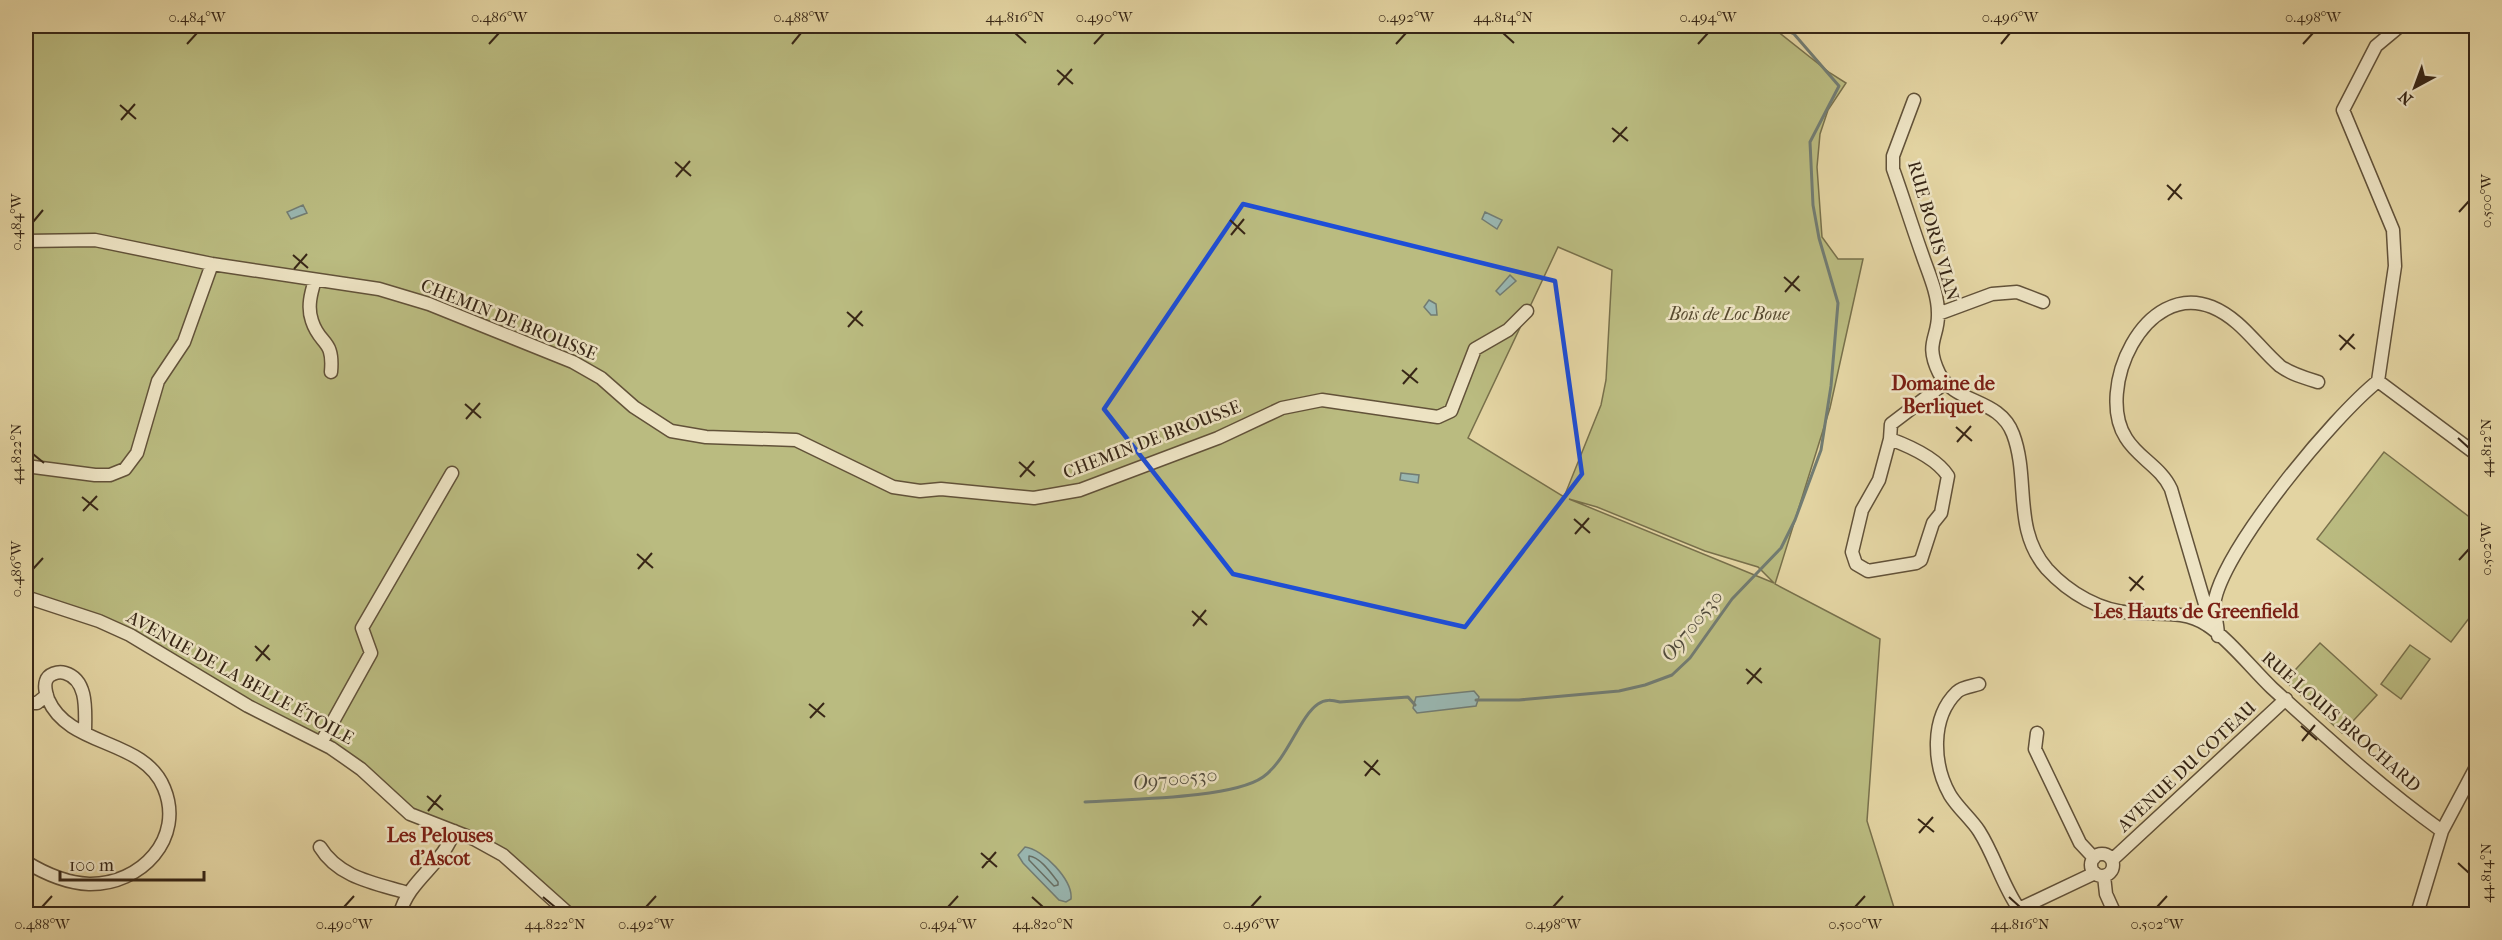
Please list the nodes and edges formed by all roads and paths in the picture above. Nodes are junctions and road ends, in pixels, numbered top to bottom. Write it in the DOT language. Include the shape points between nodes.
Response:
graph roads {
  1 [pos="2400,26"];
  2 [pos="1914,100"];
  3 [pos="26,241"];
  4 [pos="212,264"];
  5 [pos="315,280"];
  6 [pos="2043,302"];
  7 [pos="1527,311"];
  8 [pos="1938,314"];
  9 [pos="331,372"];
  10 [pos="2378,381"];
  11 [pos="2318,382"];
  12 [pos="1945,383"];
  13 [pos="1890,439"];
  14 [pos="2476,454"];
  15 [pos="26,465"];
  16 [pos="445,477"];
  17 [pos="26,597"];
  18 [pos="2218,636"];
  19 [pos="1979,684"];
  20 [pos="46,695"];
  21 [pos="2286,699"];
  22 [pos="26,703"];
  23 [pos="85,733"];
  24 [pos="2037,733"];
  25 [pos="321,743"];
  26 [pos="2476,767"];
  27 [pos="454,831"];
  28 [pos="2442,831"];
  29 [pos="320,847"];
  30 [pos="2094,858"];
  31 [pos="2112,860"];
  32 [pos="26,862"];
  33 [pos="2099,874"];
  34 [pos="408,893"];
  35 [pos="2018,912"];
  36 [pos="400,915"];
  37 [pos="569,915"];
  38 [pos="2115,915"];
  39 [pos="2417,915"];
  1 -- 10 [label="street" via="2376,46 2343,110 2393,230 2396,266"];
  2 -- 8 [label="street, RUE BORIS VIAN" via="1893,156 1893,169 1933,287"];
  3 -- 4 [label="street, CHEMIN DE BROUSSE" via="95,240"];
  4 -- 5 [label="street, CHEMIN DE BROUSSE"];
  4 -- 15 [label="street" via="184,342 158,381 137,453 125,469 95,475"];
  5 -- 7 [label="street, CHEMIN DE BROUSSE" via="379,289 420,301 573,362 601,378 634,407 671,431 706,437 796,440 893,487 1034,498 1080,490 1218,438 1282,408 1322,400 1438,417 1451,411 1474,349 1508,330"];
  5 -- 9 [label="street" via="309,302 312,322 333,353"];
  6 -- 8 [label="street" via="2017,292 1992,294"];
  8 -- 12 [label="street, RUE BORIS VIAN" via="1932,345"];
  10 -- 14 [label="street"];
  10 -- 18 [label="street" via="2358,398 2294,473 2244,540 2214,603"];
  11 -- 18 [label="street" via="2280,365 2233,318 2210,306 2178,303 2149,318 2133,341 2118,386 2117,413 2126,438 2171,489 2210,621"];
  12 -- 13 [label="street" via="1892,424"];
  12 -- 18 [label="street" via="1997,411 2009,426 2016,445 2026,527 2037,556 2057,579 2103,607 2133,613 2180,614 2210,626"];
  13 -- 13 [label="street" via="1940,468 1948,483 1941,513 1933,523 1921,560 1868,571 1856,564 1852,552 1865,503 1880,480"];
  16 -- 25 [label="street" via="362,628 371,653"];
  17 -- 25 [label="street, AVENUE DE LA BELLE ÉTOILE" via="130,635"];
  18 -- 21 [label="street, RUE LOUIS BROCHARD"];
  19 -- 35 [label="street" via="1958,691 1944,711 1937,764 1950,795 1979,831 1998,865"];
  20 -- 22 [label="street" via="37,703"];
  20 -- 23 [label="street" via="57,715"];
  20 -- 23 [label="street" via="45,682 52,674 62,672 76,680 82,689"];
  21 -- 28 [label="street, RUE LOUIS BROCHARD" via="2393,795"];
  21 -- 31 [label="street, AVENUE DU COTEAU"];
  23 -- 32 [label="street" via="140,760 164,786 171,815 160,848 139,870 101,884 72,882"];
  24 -- 30 [label="street" via="2035,749 2080,843"];
  25 -- 27 [label="street, AVENUE DE LA BELLE ÉTOILE" via="358,767 403,810"];
  26 -- 28 [label="street"];
  27 -- 34 [label="street" via="450,844"];
  27 -- 37 [label="street, AVENUE DE LA BELLE ÉTOILE" via="506,857"];
  28 -- 39 [label="street"];
  29 -- 34 [label="street" via="345,872"];
  30 -- 31 [label="street" via="2103,855"];
  30 -- 33 [label="street" via="2092,867"];
  31 -- 33 [label="street" via="2112,870"];
  33 -- 35 [label="street"];
  33 -- 38 [label="street"];
  34 -- 36 [label="street"];
}
